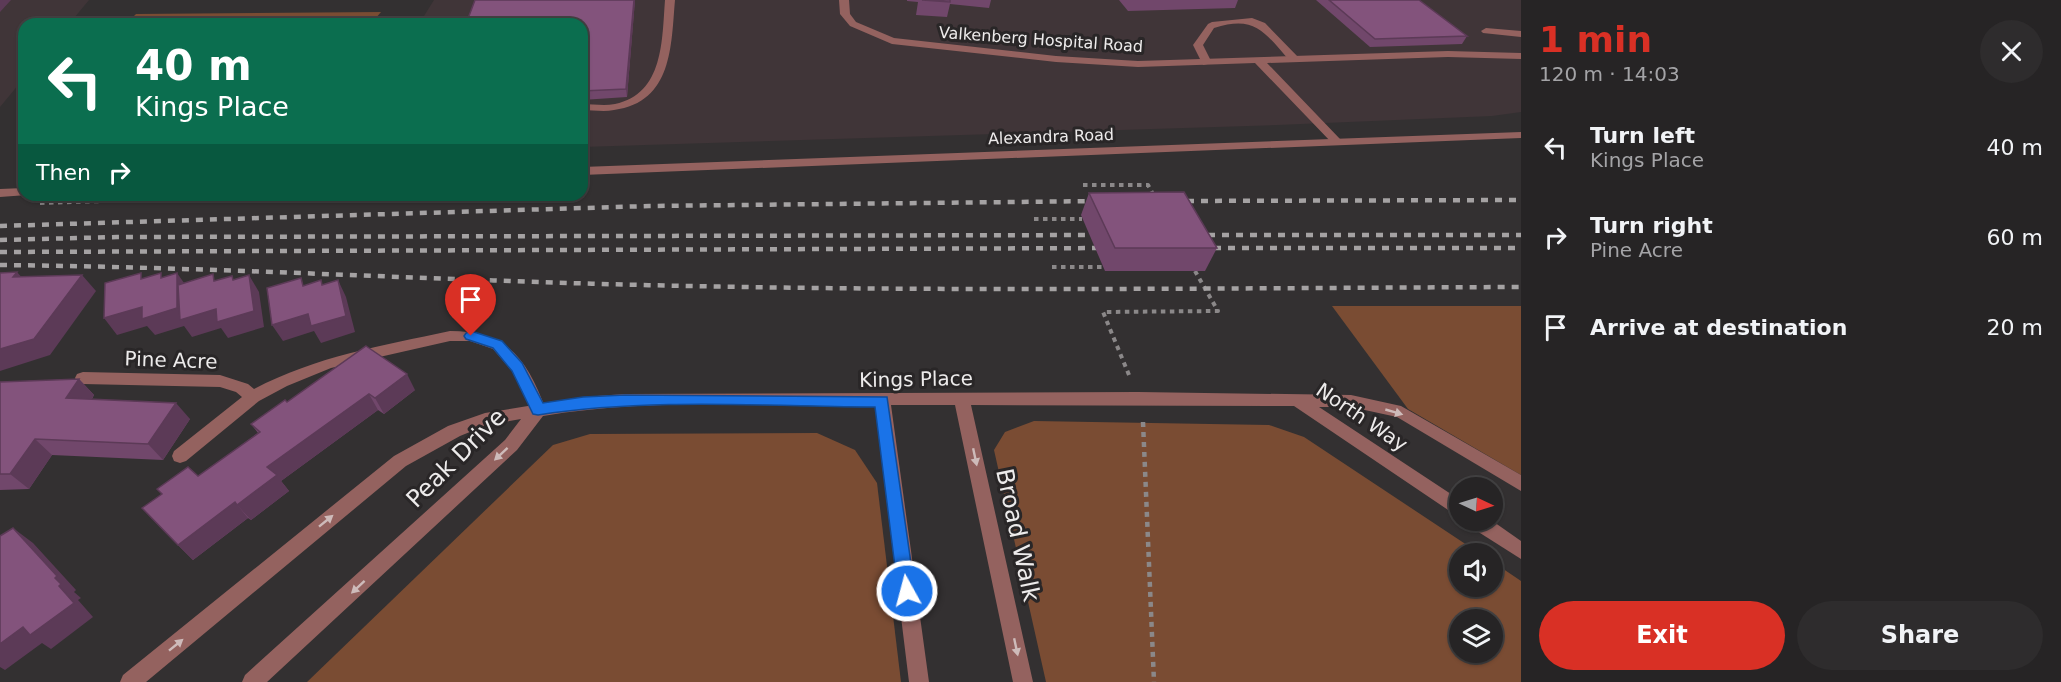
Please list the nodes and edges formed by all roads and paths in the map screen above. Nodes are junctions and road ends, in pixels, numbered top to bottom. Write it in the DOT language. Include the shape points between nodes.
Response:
graph roads {
  1 [pos="670,0"];
  2 [pos="844,0"];
  3 [pos="1486,31"];
  4 [pos="1521,34"];
  5 [pos="1521,56"];
  6 [pos="1295,60"];
  7 [pos="1259,61"];
  8 [pos="1207,63"];
  9 [pos="588,107"];
  10 [pos="1521,135"];
  11 [pos="1336,141"];
  12 [pos="588,171"];
  13 [pos="1083,185"];
  14 [pos="18,192"];
  15 [pos="0,193"];
  16 [pos="98,201"];
  17 [pos="34,203"];
  18 [pos="1159,205"];
  19 [pos="1034,219"];
  20 [pos="1082,219"];
  21 [pos="1052,267"];
  22 [pos="1103,267"];
  23 [pos="1195,271"];
  24 [pos="83,378"];
  25 [pos="1132,384"];
  26 [pos="253,397"];
  27 [pos="1295,399"];
  28 [pos="963,400"];
  29 [pos="882,401"];
  30 [pos="538,410"];
  31 [pos="1143,412"];
  32 [pos="180,456"];
  33 [pos="1521,484"];
  34 [pos="1449,503"];
  35 [pos="1491,531"];
  36 [pos="1521,551"];
  37 [pos="130,682"];
  38 [pos="252,682"];
  39 [pos="919,682"];
  40 [pos="1023,682"];
  41 [pos="1154,682"];
  1 -- 9 [label="street" via="660,76 643,96 618,106"];
  2 -- 8 [label="street, Valkenberg Hospital Road" via="845,14 853,24 877,37 911,45 1092,62"];
  3 -- 4 [label="street"];
  5 -- 6 [label="street, Valkenberg Hospital Road" via="1448,54"];
  6 -- 7 [label="street, Valkenberg Hospital Road"];
  6 -- 8 [label="street" via="1262,25 1252,21 1211,26 1198,45"];
  7 -- 8 [label="street, Valkenberg Hospital Road"];
  7 -- 11 [label="street"];
  10 -- 11 [label="street, Alexandra Road"];
  11 -- 12 [label="street, Alexandra Road"];
  13 -- 18 [label="path" via="1148,184"];
  14 -- 15 [label="street"];
  16 -- 17 [label="path"];
  19 -- 20 [label="path"];
  21 -- 22 [label="path"];
  23 -- 25 [label="path" via="1218,311 1103,312"];
  24 -- 26 [label="street, Pine Acre" via="220,381 242,388"];
  26 -- 30 [label="street" via="328,363 450,336 471,336 498,345 530,388"];
  26 -- 32 [label="street"];
  27 -- 28 [label="street, Kings Place"];
  27 -- 33 [label="street, North Way, one-way" via="1351,401 1401,412"];
  27 -- 34 [label="street, North Way"];
  28 -- 29 [label="street, Kings Place"];
  28 -- 40 [label="street, Broad Walk, one-way"];
  29 -- 30 [label="street, Kings Place" via="625,400"];
  29 -- 39 [label="street"];
  37 -- 30 [label="street, Peak Drive, one-way" via="400,461 485,419"];
  30 -- 38 [label="street, Peak Drive, one-way" via="511,445"];
  31 -- 41 [label="path"];
  35 -- 36 [label="street"];
}
